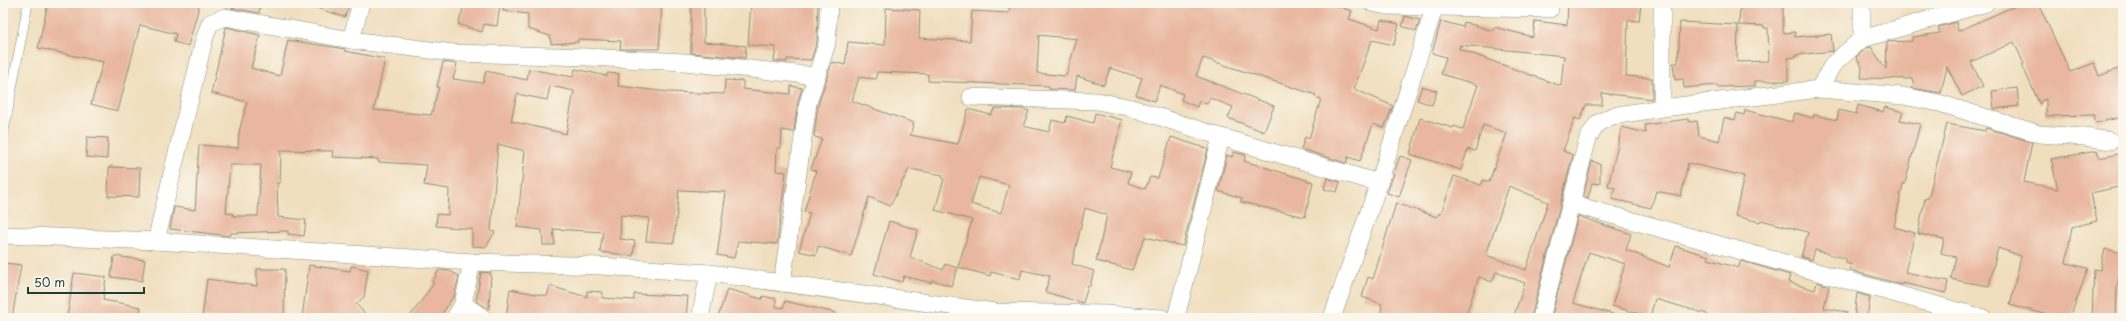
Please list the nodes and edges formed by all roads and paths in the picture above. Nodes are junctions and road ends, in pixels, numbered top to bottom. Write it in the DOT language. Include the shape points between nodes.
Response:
graph roads {
  1 [pos="28,3"];
  2 [pos="361,3"];
  3 [pos="829,3"];
  4 [pos="1372,3"];
  5 [pos="1662,3"];
  6 [pos="1862,3"];
  7 [pos="1986,3"];
  8 [pos="1435,5"];
  9 [pos="1550,9"];
  10 [pos="1862,39"];
  11 [pos="352,40"];
  12 [pos="818,76"];
  13 [pos="1819,89"];
  14 [pos="971,97"];
  15 [pos="1662,108"];
  16 [pos="3,136"];
  17 [pos="1221,137"];
  18 [pos="2111,141"];
  19 [pos="1379,183"];
  20 [pos="3,188"];
  21 [pos="3,204"];
  22 [pos="1572,204"];
  23 [pos="3,235"];
  24 [pos="156,241"];
  25 [pos="472,262"];
  26 [pos="709,273"];
  27 [pos="782,283"];
  28 [pos="459,311"];
  29 [pos="1105,316"];
  30 [pos="483,318"];
  31 [pos="700,318"];
  32 [pos="1162,318"];
  33 [pos="1176,318"];
  34 [pos="1332,318"];
  35 [pos="1541,318"];
  36 [pos="1984,318"];
  1 -- 16 [label="lane"];
  2 -- 11 [label="street"];
  3 -- 12 [label="street" via="827,43"];
  4 -- 8 [label="street" via="1386,6"];
  5 -- 15 [label="street"];
  6 -- 10 [label="street"];
  7 -- 10 [label="street"];
  8 -- 9 [label="street"];
  8 -- 19 [label="street"];
  10 -- 13 [label="street" via="1833,64"];
  11 -- 12 [label="street" via="453,53 677,62"];
  11 -- 24 [label="street" via="225,17 210,23"];
  12 -- 27 [label="street" via="808,104"];
  13 -- 15 [label="street"];
  13 -- 18 [label="street" via="1903,96 1939,103 2040,134"];
  14 -- 17 [label="street" via="1097,101 1132,108"];
  15 -- 22 [label="street" via="1612,116 1598,123 1588,138"];
  17 -- 19 [label="street"];
  17 -- 33 [label="street"];
  19 -- 34 [label="street"];
  20 -- 21 [label="lane"];
  22 -- 35 [label="street"];
  22 -- 36 [label="street"];
  23 -- 24 [label="street"];
  24 -- 25 [label="street"];
  25 -- 26 [label="street"];
  25 -- 28 [label="street"];
  26 -- 27 [label="street"];
  26 -- 31 [label="street"];
  27 -- 29 [label="street" via="995,312"];
  28 -- 30 [label="street"];
  29 -- 32 [label="street"];
}
